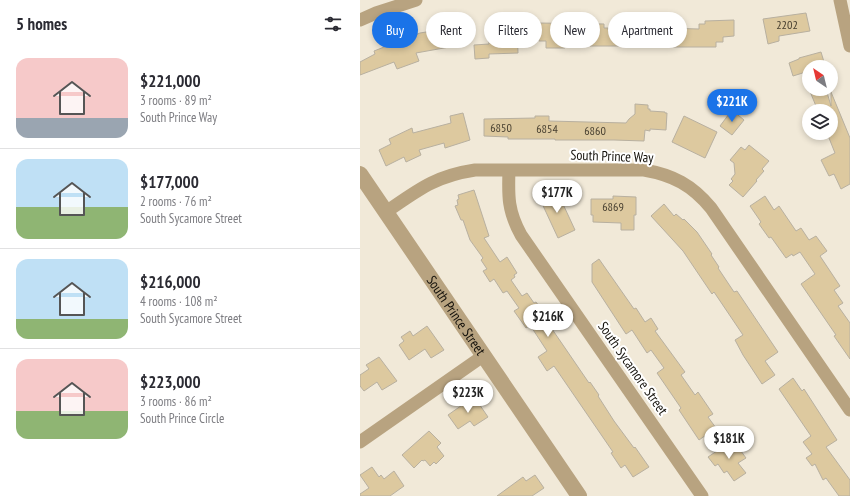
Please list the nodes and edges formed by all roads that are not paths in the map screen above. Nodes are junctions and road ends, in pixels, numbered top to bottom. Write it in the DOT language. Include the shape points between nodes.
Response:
graph roads {
  1 [pos="416,0"];
  2 [pos="840,0"];
  3 [pos="360,20"];
  4 [pos="850,46"];
  5 [pos="509,170"];
  6 [pos="360,174"];
  7 [pos="386,212"];
  8 [pos="483,356"];
  9 [pos="850,410"];
  10 [pos="360,442"];
  11 [pos="579,496"];
  12 [pos="702,496"];
  1 -- 3 [label="street"];
  2 -- 4 [label="street"];
  5 -- 7 [label="street, South Prince Way" via="475,170 440,178"];
  5 -- 9 [label="street, South Prince Way" via="644,170 659,172 687,185 711,208"];
  5 -- 12 [label="street, South Sycamore Street" via="508,201 521,235"];
  6 -- 7 [label="street, South Prince Street"];
  7 -- 8 [label="street, South Prince Street"];
  8 -- 10 [label="street"];
  8 -- 11 [label="street, South Prince Street"];
}
